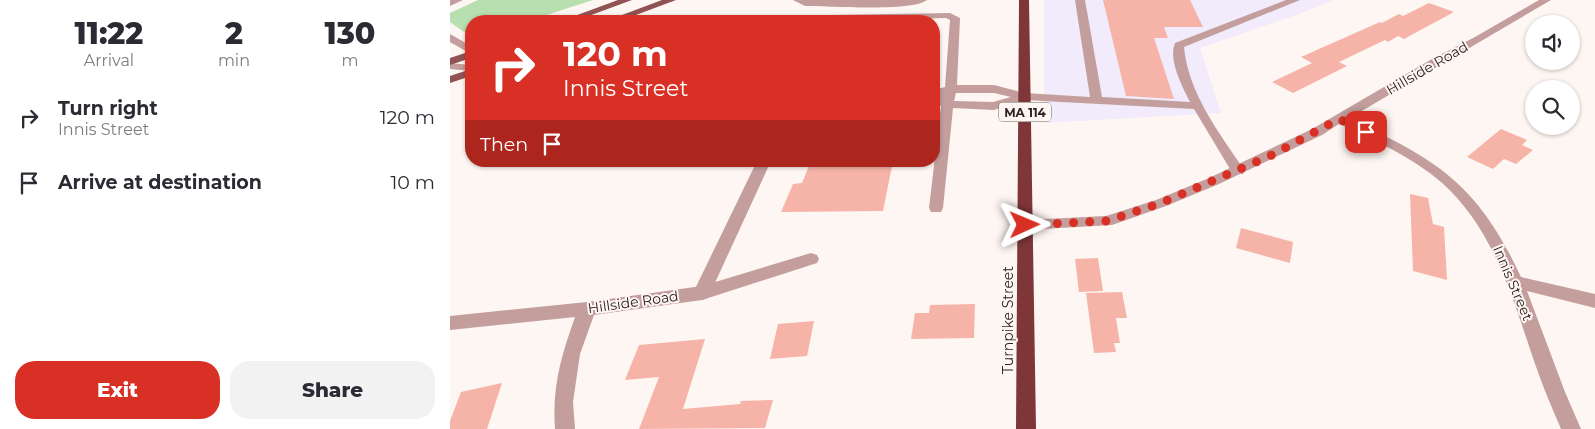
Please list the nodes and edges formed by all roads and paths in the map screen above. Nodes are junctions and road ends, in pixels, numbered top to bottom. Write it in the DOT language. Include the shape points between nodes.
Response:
graph roads {
  1 [pos="458,0"];
  2 [pos="627,0"];
  3 [pos="671,0"];
  4 [pos="798,0"];
  5 [pos="845,0"];
  6 [pos="864,0"];
  7 [pos="922,0"];
  8 [pos="1024,0"];
  9 [pos="1080,0"];
  10 [pos="1295,0"];
  11 [pos="1546,0"];
  12 [pos="450,3"];
  13 [pos="583,15"];
  14 [pos="628,15"];
  15 [pos="940,15"];
  16 [pos="450,37"];
  17 [pos="465,48"];
  18 [pos="465,55"];
  19 [pos="450,62"];
  20 [pos="450,66"];
  21 [pos="465,67"];
  22 [pos="465,74"];
  23 [pos="450,80"];
  24 [pos="951,89"];
  25 [pos="940,92"];
  26 [pos="1025,97"];
  27 [pos="940,101"];
  28 [pos="1097,102"];
  29 [pos="947,104"];
  30 [pos="1198,106"];
  31 [pos="1339,119"];
  32 [pos="761,167"];
  33 [pos="1238,171"];
  34 [pos="936,208"];
  35 [pos="1025,225"];
  36 [pos="811,259"];
  37 [pos="1514,282"];
  38 [pos="702,293"];
  39 [pos="1595,301"];
  40 [pos="586,309"];
  41 [pos="450,323"];
  42 [pos="566,429"];
  43 [pos="1026,429"];
  44 [pos="1571,429"];
  1 -- 12 [label="street"];
  2 -- 13 [label="main road"];
  3 -- 14 [label="main road"];
  4 -- 7 [label="street" via="805,3 897,4"];
  5 -- 6 [label="street"];
  8 -- 26 [label="highway, Turnpike Street / MA 114"];
  9 -- 28 [label="street"];
  10 -- 30 [label="street" via="1179,45 1178,56"];
  11 -- 31 [label="street, Hillside Road"];
  15 -- 24 [label="street" via="955,18"];
  16 -- 17 [label="street"];
  18 -- 19 [label="main road"];
  20 -- 21 [label="street"];
  22 -- 23 [label="main road"];
  24 -- 25 [label="street"];
  24 -- 26 [label="street" via="994,88"];
  24 -- 29 [label="street"];
  26 -- 28 [label="street"];
  26 -- 29 [label="street" via="994,106"];
  26 -- 35 [label="highway, Turnpike Street / MA 114"];
  27 -- 29 [label="street"];
  28 -- 30 [label="street"];
  29 -- 34 [label="street"];
  30 -- 33 [label="street"];
  31 -- 33 [label="street, Hillside Road"];
  31 -- 37 [label="street, Innis Street" via="1396,146 1448,181 1484,223"];
  32 -- 38 [label="street"];
  33 -- 35 [label="street, Hillside Road" via="1107,221"];
  35 -- 43 [label="highway, Turnpike Street / MA 114"];
  36 -- 38 [label="street, Hillside Road"];
  37 -- 39 [label="street"];
  37 -- 44 [label="street, Innis Street"];
  38 -- 40 [label="street, Hillside Road"];
  40 -- 41 [label="street, Hillside Road"];
  40 -- 42 [label="street" via="571,354 566,383 563,402"];
}
